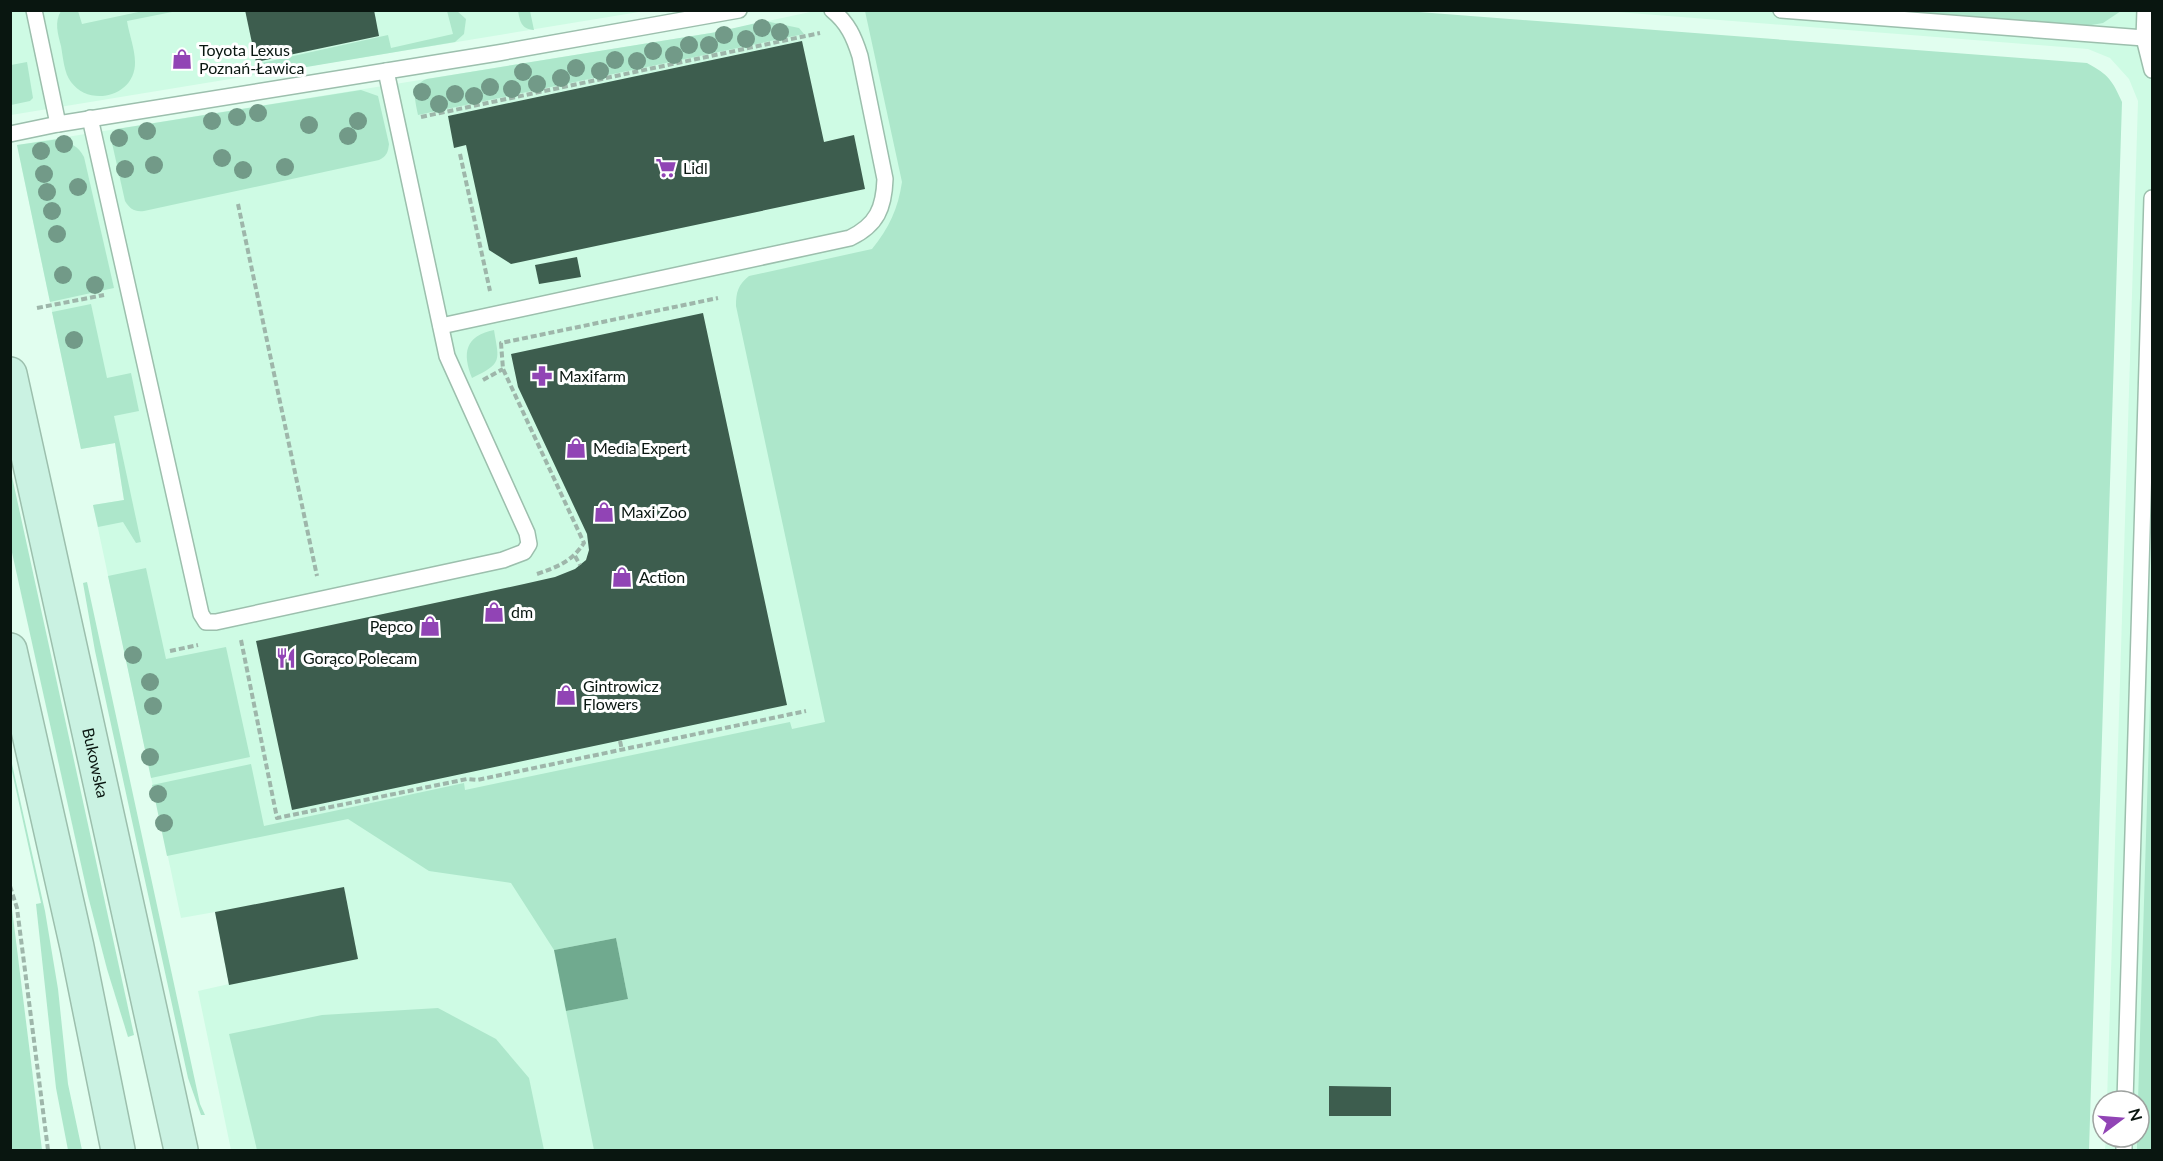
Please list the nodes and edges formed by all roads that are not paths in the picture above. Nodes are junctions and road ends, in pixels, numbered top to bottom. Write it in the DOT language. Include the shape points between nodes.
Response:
graph roads {
  1 [pos="34,10"];
  2 [pos="740,10"];
  3 [pos="832,10"];
  4 [pos="1781,10"];
  5 [pos="2145,10"];
  6 [pos="2144,38"];
  7 [pos="2152,70"];
  8 [pos="386,71"];
  9 [pos="90,118"];
  10 [pos="58,123"];
  11 [pos="10,134"];
  12 [pos="2152,198"];
  13 [pos="441,326"];
  14 [pos="10,374"];
  15 [pos="10,650"];
  16 [pos="2125,1089"];
  17 [pos="118,1150"];
  18 [pos="182,1150"];
  1 -- 10 [label="lane"];
  2 -- 8 [label="lane"];
  3 -- 13 [label="lane" via="846,23 860,56 885,179 880,210 863,232 850,238"];
  4 -- 6 [label="lane"];
  5 -- 6 [label="lane"];
  6 -- 7 [label="lane"];
  8 -- 9 [label="lane"];
  8 -- 13 [label="lane"];
  9 -- 10 [label="lane"];
  9 -- 13 [label="lane" via="201,614 206,622 503,560 524,552 529,544 527,533 447,356"];
  10 -- 11 [label="lane"];
  12 -- 16 [label="lane"];
  14 -- 18 [label="main road, Bukowska"];
  15 -- 17 [label="main road"];
}
